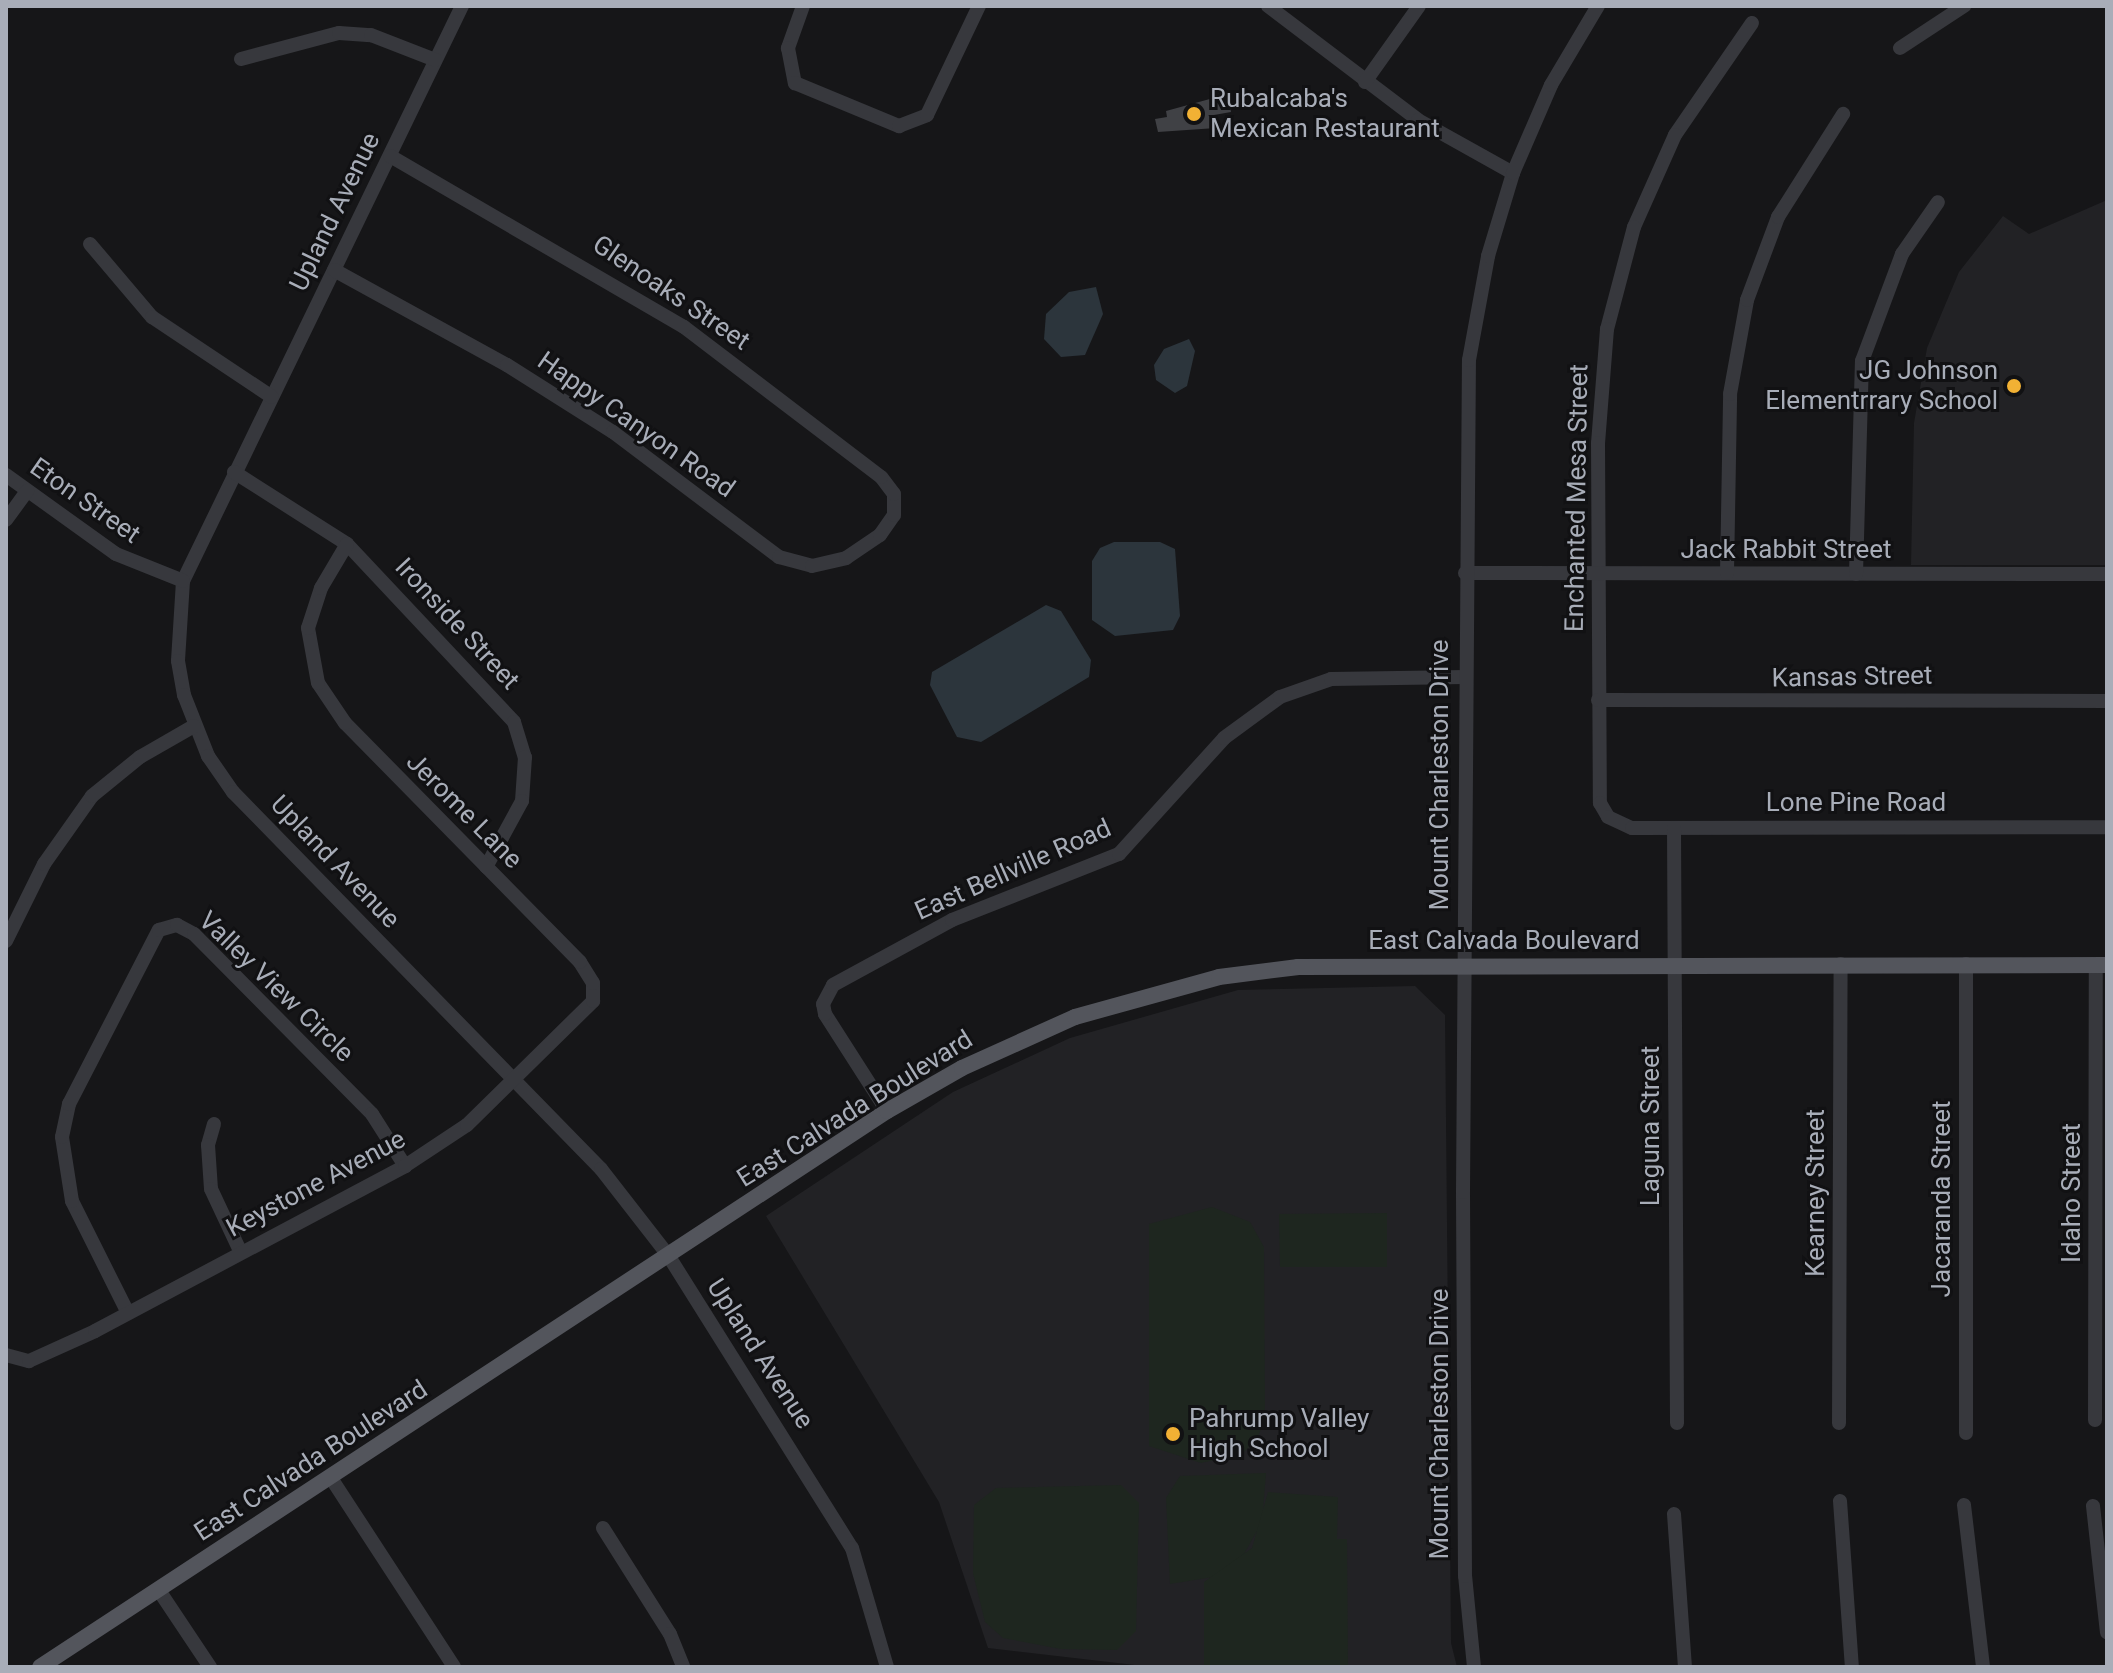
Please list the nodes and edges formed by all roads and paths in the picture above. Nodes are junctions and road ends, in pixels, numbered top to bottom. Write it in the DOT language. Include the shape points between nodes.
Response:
graph roads {
  1 [pos="462,6"];
  2 [pos="803,6"];
  3 [pos="979,6"];
  4 [pos="1268,6"];
  5 [pos="1419,6"];
  6 [pos="1598,6"];
  7 [pos="1964,6"];
  8 [pos="1752,23"];
  9 [pos="1900,48"];
  10 [pos="241,59"];
  11 [pos="435,60"];
  12 [pos="1365,82"];
  13 [pos="1843,114"];
  14 [pos="390,156"];
  15 [pos="1513,173"];
  16 [pos="1938,202"];
  17 [pos="90,244"];
  18 [pos="334,270"];
  19 [pos="272,397"];
  20 [pos="234,472"];
  21 [pos="6,475"];
  22 [pos="27,491"];
  23 [pos="896,506"];
  24 [pos="6,520"];
  25 [pos="347,544"];
  26 [pos="1465,573"];
  27 [pos="1727,573"];
  28 [pos="1599,574"];
  29 [pos="1856,574"];
  30 [pos="2107,574"];
  31 [pos="183,581"];
  32 [pos="1465,677"];
  33 [pos="1598,700"];
  34 [pos="2107,701"];
  35 [pos="194,726"];
  36 [pos="1608,817"];
  37 [pos="2107,827"];
  38 [pos="1674,828"];
  39 [pos="486,867"];
  40 [pos="6,941"];
  41 [pos="1465,964"];
  42 [pos="1674,964"];
  43 [pos="1841,964"];
  44 [pos="1966,964"];
  45 [pos="2102,965"];
  46 [pos="516,1081"];
  47 [pos="887,1111"];
  48 [pos="214,1124"];
  49 [pos="405,1166"];
  50 [pos="240,1251"];
  51 [pos="668,1255"];
  52 [pos="128,1313"];
  53 [pos="6,1355"];
  54 [pos="2095,1420"];
  55 [pos="1677,1423"];
  56 [pos="1839,1423"];
  57 [pos="1966,1433"];
  58 [pos="331,1478"];
  59 [pos="1840,1501"];
  60 [pos="1964,1505"];
  61 [pos="2093,1506"];
  62 [pos="1674,1514"];
  63 [pos="603,1528"];
  64 [pos="158,1589"];
  65 [pos="2107,1632"];
  66 [pos="40,1667"];
  67 [pos="210,1667"];
  68 [pos="454,1667"];
  69 [pos="683,1667"];
  70 [pos="887,1667"];
  71 [pos="1474,1667"];
  72 [pos="1685,1667"];
  73 [pos="1852,1667"];
  74 [pos="1983,1667"];
  1 -- 11 [label="street, Upland Avenue"];
  2 -- 3 [label="street" via="787,65 795,83 912,126 927,115"];
  4 -- 12 [label="street"];
  5 -- 12 [label="street"];
  6 -- 15 [label="street, Mount Charleston Drive" via="1551,85"];
  7 -- 9 [label="street"];
  8 -- 28 [label="street, Enchanted Mesa Street" via="1675,135 1618,282 1600,382"];
  10 -- 11 [label="street" via="339,33 393,41"];
  11 -- 14 [label="street, Upland Avenue"];
  12 -- 15 [label="street" via="1451,143"];
  13 -- 27 [label="street" via="1778,217 1747,300 1730,394"];
  14 -- 18 [label="street, Upland Avenue"];
  14 -- 23 [label="street, Glenoaks Street" via="684,327 881,477"];
  15 -- 26 [label="street, Mount Charleston Drive" via="1488,256 1469,360"];
  16 -- 29 [label="street" via="1895,267 1862,361"];
  17 -- 19 [label="street" via="152,317"];
  18 -- 19 [label="street, Upland Avenue"];
  18 -- 23 [label="street, Happy Canyon Road" via="586,415 794,563 831,563 855,554 880,535"];
  19 -- 20 [label="street, Upland Avenue"];
  20 -- 25 [label="street, Ironside Street"];
  20 -- 31 [label="street, Upland Avenue"];
  21 -- 22 [label="street, Eton Street"];
  22 -- 24 [label="street"];
  22 -- 31 [label="street, Eton Street" via="116,554"];
  25 -- 39 [label="street, Jerome Lane" via="321,588 308,628 318,683 345,723"];
  25 -- 39 [label="street, Ironside Street" via="485,686 519,731 522,801"];
  26 -- 28 [label="street, Jack Rabbit Street"];
  26 -- 32 [label="street, Mount Charleston Drive"];
  27 -- 28 [label="street, Jack Rabbit Street"];
  27 -- 29 [label="street, Jack Rabbit Street"];
  28 -- 33 [label="street, Enchanted Mesa Street"];
  29 -- 30 [label="street, Jack Rabbit Street"];
  31 -- 35 [label="street, Upland Avenue" via="178,661"];
  32 -- 41 [label="street, Mount Charleston Drive"];
  32 -- 47 [label="street, East Bellville Road" via="1331,679 1267,704 1224,738 1119,854 952,920 833,985 823,1004"];
  33 -- 34 [label="street, Kansas Street"];
  33 -- 36 [label="street, Enchanted Mesa Street" via="1598,789"];
  35 -- 40 [label="street" via="140,757 92,796 44,864"];
  35 -- 46 [label="street, Upland Avenue" via="233,792"];
  36 -- 38 [label="street, Lone Pine Road" via="1632,828"];
  37 -- 38 [label="street, Lone Pine Road"];
  38 -- 42 [label="street, Laguna Street"];
  39 -- 46 [label="street, Jerome Lane" via="593,983 588,1010"];
  41 -- 42 [label="main road, East Calvada Boulevard"];
  41 -- 47 [label="main road, East Calvada Boulevard" via="1258,971 1134,998 1013,1043"];
  41 -- 71 [label="street, Mount Charleston Drive" via="1465,1561"];
  42 -- 43 [label="main road, East Calvada Boulevard"];
  42 -- 55 [label="street, Laguna Street"];
  43 -- 44 [label="main road, East Calvada Boulevard"];
  43 -- 56 [label="street, Kearney Street"];
  44 -- 45 [label="main road, East Calvada Boulevard"];
  44 -- 57 [label="street, Jacaranda Street"];
  45 -- 54 [label="street, Idaho Street"];
  46 -- 49 [label="street, Keystone Avenue" via="467,1125"];
  46 -- 51 [label="street, Upland Avenue" via="601,1169"];
  47 -- 51 [label="main road, East Calvada Boulevard"];
  48 -- 50 [label="street" via="208,1145 211,1189"];
  49 -- 50 [label="street, Keystone Avenue"];
  49 -- 52 [label="street, Valley View Circle" via="372,1114 194,934 177,925 159,930 69,1104 62,1137 72,1201"];
  50 -- 52 [label="street, Keystone Avenue"];
  51 -- 58 [label="main road, East Calvada Boulevard"];
  51 -- 70 [label="street, Upland Avenue" via="852,1548"];
  52 -- 53 [label="street, Keystone Avenue" via="29,1361"];
  58 -- 64 [label="main road, East Calvada Boulevard"];
  58 -- 68 [label="street"];
  59 -- 73 [label="street"];
  60 -- 74 [label="street"];
  61 -- 65 [label="street"];
  62 -- 72 [label="street"];
  63 -- 69 [label="street" via="664,1623"];
  64 -- 66 [label="main road, East Calvada Boulevard"];
  64 -- 67 [label="street"];
}
